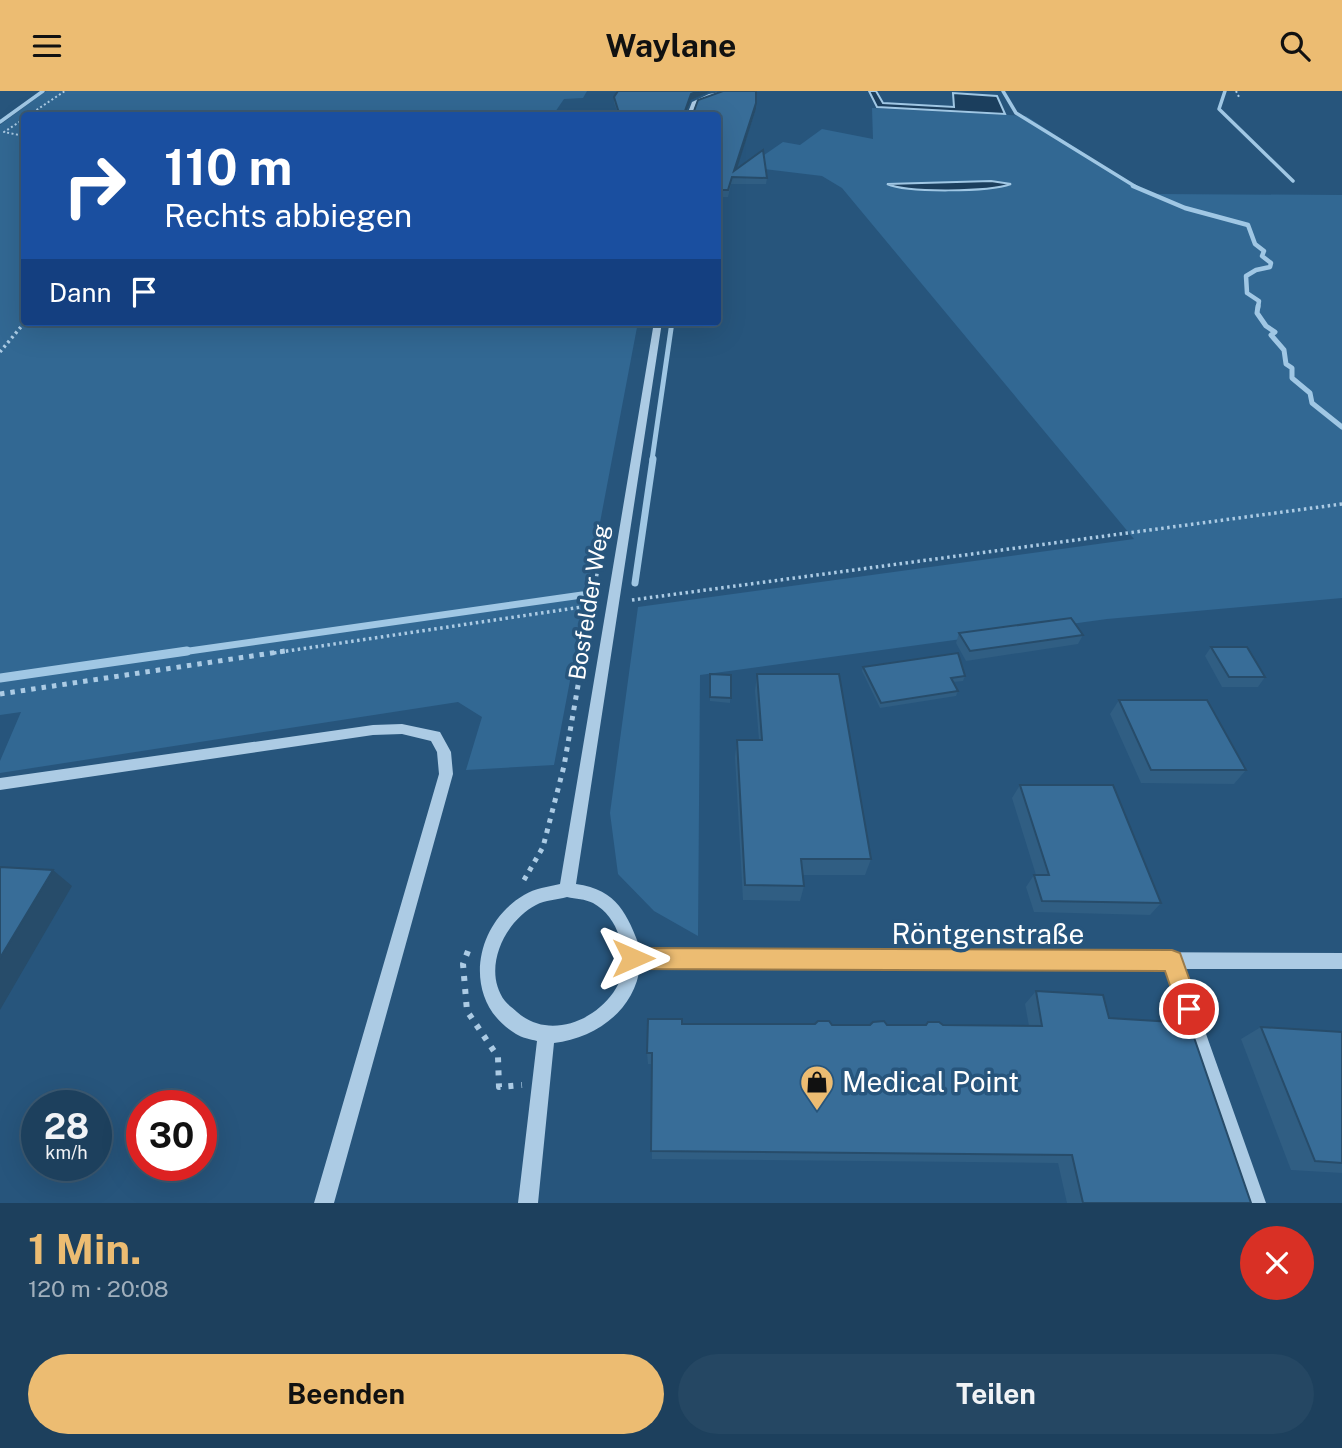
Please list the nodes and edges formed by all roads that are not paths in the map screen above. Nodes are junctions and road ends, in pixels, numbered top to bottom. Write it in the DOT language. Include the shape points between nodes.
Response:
graph roads {
  1 [pos="697,91"];
  2 [pos="734,91"];
  3 [pos="711,95"];
  4 [pos="691,112"];
  5 [pos="657,326"];
  6 [pos="0,784"];
  7 [pos="567,890"];
  8 [pos="633,958"];
  9 [pos="1172,961"];
  10 [pos="1342,961"];
  11 [pos="546,1037"];
  12 [pos="324,1203"];
  13 [pos="528,1203"];
  14 [pos="1256,1203"];
  1 -- 3 [label="street"];
  2 -- 3 [label="street"];
  3 -- 4 [label="street" via="694,103"];
  5 -- 7 [label="street, Bosfelder Weg"];
  6 -- 12 [label="street" via="373,730 402,729 435,736 444,751 446,774"];
  7 -- 8 [label="street" via="593,895 614,909 628,932"];
  7 -- 11 [label="street" via="532,898 503,921 487,955 489,993 511,1023"];
  8 -- 9 [label="street, Röntgenstraße"];
  8 -- 11 [label="street" via="626,989 607,1015 578,1033"];
  9 -- 10 [label="street, Röntgenstraße"];
  9 -- 14 [label="street"];
  11 -- 13 [label="street"];
}
